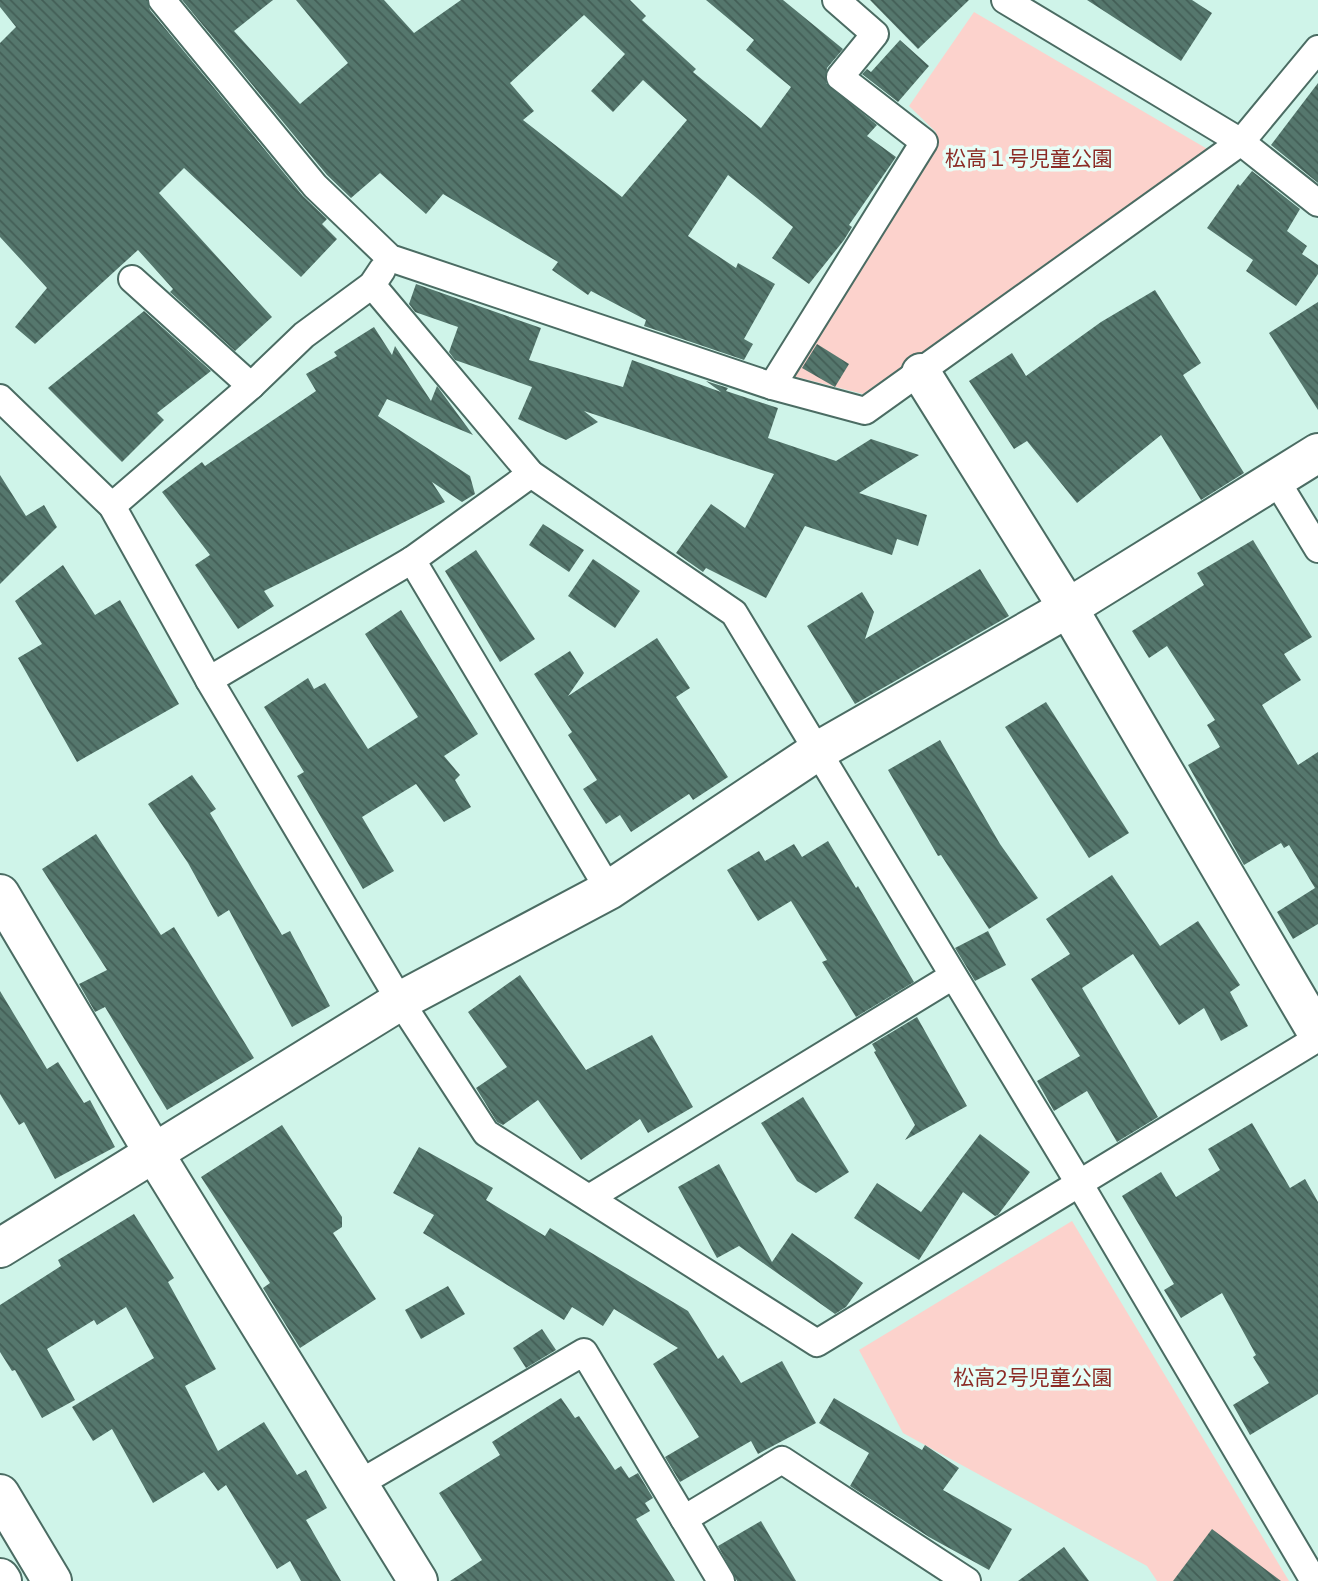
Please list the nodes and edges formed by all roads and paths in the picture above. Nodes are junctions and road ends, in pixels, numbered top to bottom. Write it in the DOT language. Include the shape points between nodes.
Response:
graph roads {
  1 [pos="162,0"];
  2 [pos="835,0"];
  3 [pos="1005,0"];
  4 [pos="1318,49"];
  5 [pos="1241,142"];
  6 [pos="1318,203"];
  7 [pos="390,258"];
  8 [pos="132,279"];
  9 [pos="372,285"];
  10 [pos="921,373"];
  11 [pos="251,386"];
  12 [pos="772,386"];
  13 [pos="0,398"];
  14 [pos="1318,453"];
  15 [pos="531,474"];
  16 [pos="1276,480"];
  17 [pos="112,506"];
  18 [pos="1318,549"];
  19 [pos="412,559"];
  20 [pos="1068,608"];
  21 [pos="209,680"];
  22 [pos="816,752"];
  23 [pos="609,890"];
  24 [pos="0,894"];
  25 [pos="953,976"];
  26 [pos="401,1001"];
  27 [pos="1318,1036"];
  28 [pos="155,1155"];
  29 [pos="1079,1183"];
  30 [pos="589,1198"];
  31 [pos="0,1248"];
  32 [pos="360,1483"];
  33 [pos="0,1494"];
  34 [pos="684,1520"];
  35 [pos="52,1581"];
  36 [pos="418,1581"];
  37 [pos="721,1581"];
  38 [pos="967,1581"];
  39 [pos="1314,1581"];
  1 -- 7 [label="street" via="315,186"];
  2 -- 12 [label="street" via="875,34 840,78 924,142"];
  3 -- 5 [label="street"];
  4 -- 5 [label="street"];
  5 -- 6 [label="street"];
  5 -- 10 [label="street"];
  7 -- 9 [label="street"];
  7 -- 12 [label="street"];
  8 -- 11 [label="street"];
  9 -- 11 [label="street" via="304,335"];
  9 -- 15 [label="street"];
  10 -- 12 [label="street" via="865,411"];
  10 -- 20 [label="street"];
  11 -- 17 [label="street"];
  13 -- 17 [label="street"];
  14 -- 16 [label="street"];
  15 -- 19 [label="street"];
  15 -- 22 [label="street" via="734,613"];
  16 -- 18 [label="street"];
  16 -- 20 [label="street"];
  17 -- 21 [label="street"];
  19 -- 21 [label="street"];
  19 -- 23 [label="street"];
  20 -- 22 [label="street"];
  20 -- 27 [label="street"];
  21 -- 26 [label="street"];
  22 -- 23 [label="street"];
  22 -- 25 [label="street"];
  23 -- 26 [label="street"];
  24 -- 28 [label="street"];
  25 -- 29 [label="street"];
  25 -- 30 [label="street"];
  26 -- 28 [label="street"];
  26 -- 30 [label="street" via="486,1133"];
  27 -- 29 [label="street"];
  28 -- 31 [label="street"];
  28 -- 32 [label="street"];
  29 -- 30 [label="street" via="817,1343"];
  29 -- 39 [label="street"];
  32 -- 34 [label="street" via="584,1352"];
  32 -- 36 [label="street"];
  33 -- 35 [label="street"];
  34 -- 37 [label="street"];
  34 -- 38 [label="street" via="782,1460"];
}
